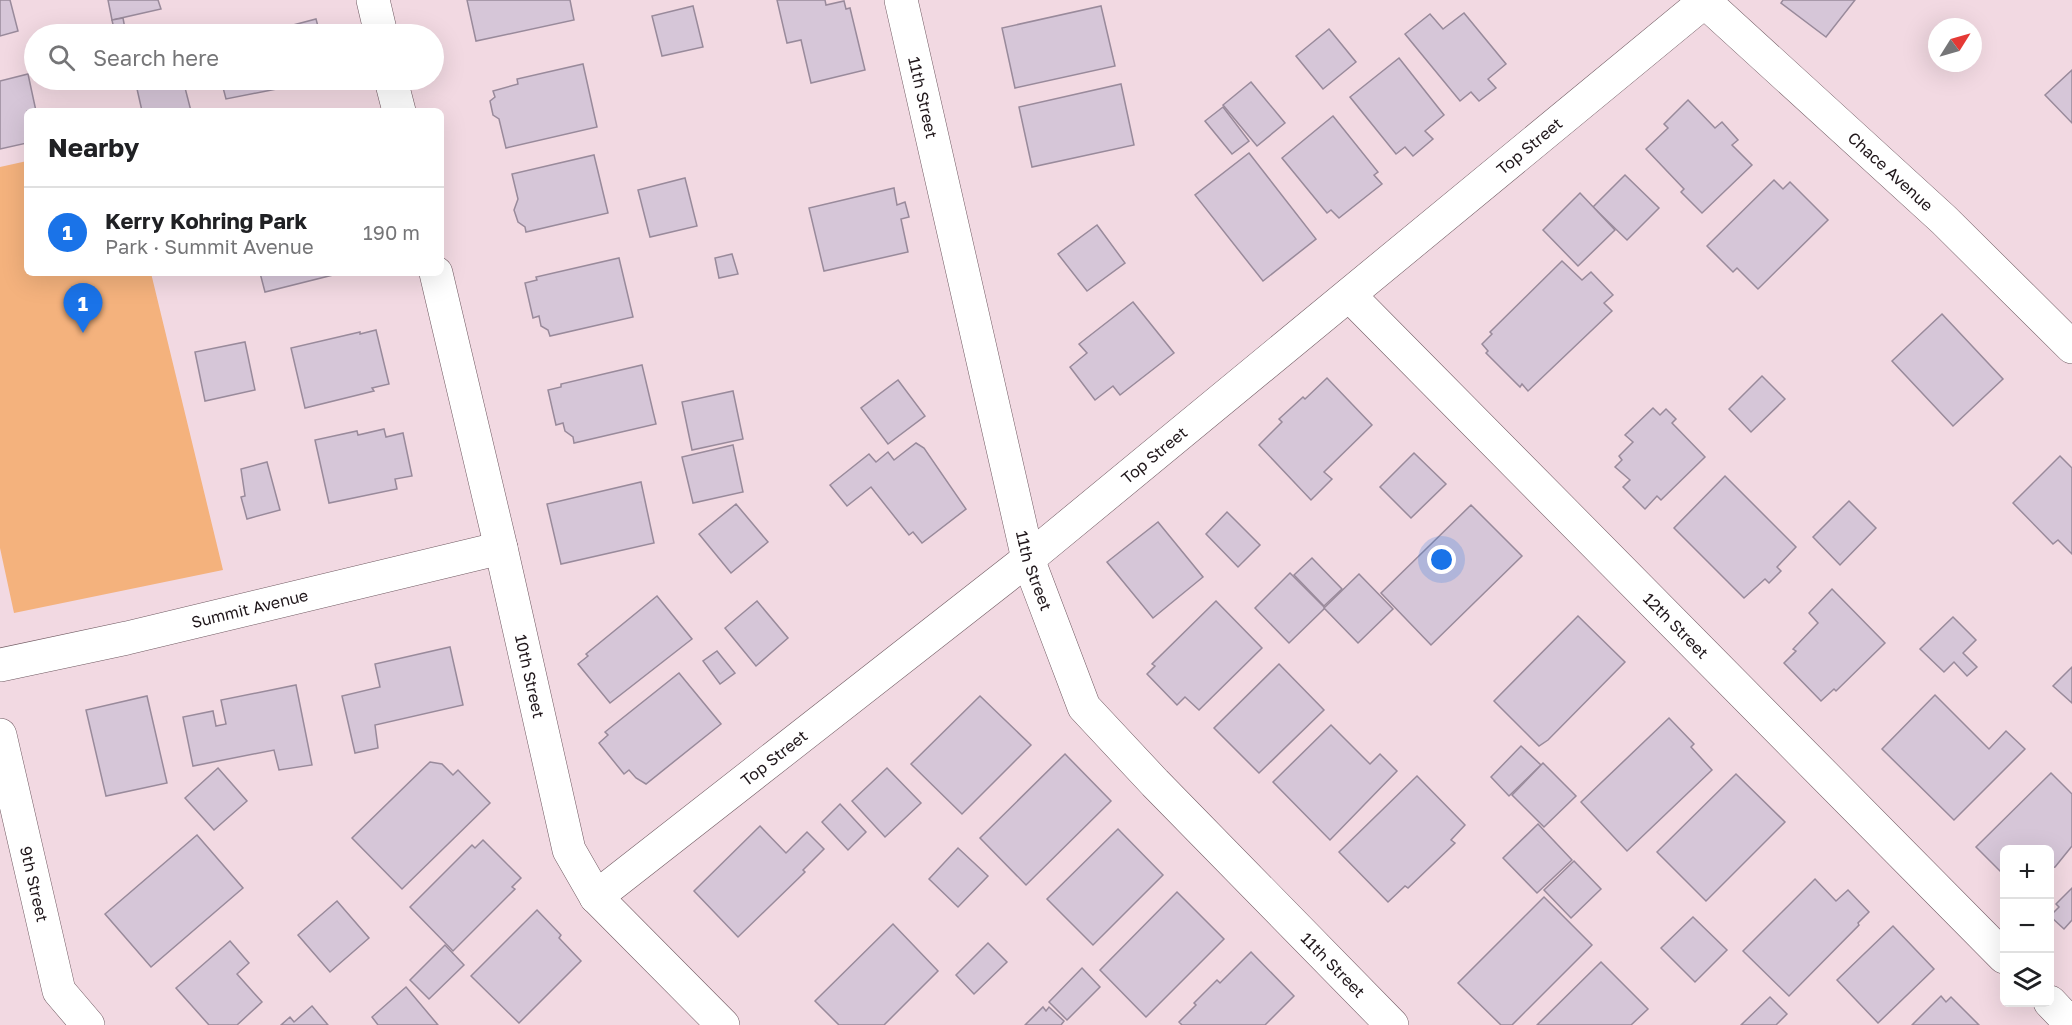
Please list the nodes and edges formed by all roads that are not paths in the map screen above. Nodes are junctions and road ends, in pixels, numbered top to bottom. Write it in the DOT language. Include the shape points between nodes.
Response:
graph roads {
  1 [pos="373,0"];
  2 [pos="901,0"];
  3 [pos="1703,1"];
  4 [pos="379,24"];
  5 [pos="394,90"];
  6 [pos="398,108"];
  7 [pos="437,276"];
  8 [pos="1349,295"];
  9 [pos="2072,347"];
  10 [pos="501,548"];
  11 [pos="1028,559"];
  12 [pos="0,665"];
  13 [pos="0,735"];
  14 [pos="596,897"];
  15 [pos="2000,953"];
  16 [pos="2054,1007"];
  17 [pos="87,1025"];
  18 [pos="723,1025"];
  19 [pos="1392,1025"];
  20 [pos="2072,1025"];
  1 -- 4 [label="street"];
  2 -- 11 [label="street, 11th Street"];
  3 -- 8 [label="street, Top Street"];
  3 -- 9 [label="street, Chace Avenue" via="1944,220"];
  5 -- 6 [label="street"];
  7 -- 10 [label="street, 10th Street"];
  8 -- 11 [label="street, Top Street"];
  8 -- 15 [label="street, 12th Street"];
  10 -- 12 [label="street, Summit Avenue"];
  10 -- 14 [label="street, 10th Street" via="569,850"];
  11 -- 14 [label="street, Top Street"];
  11 -- 19 [label="street, 11th Street" via="1084,707"];
  13 -- 17 [label="street, 9th Street" via="59,990"];
  14 -- 18 [label="street, 10th Street"];
  16 -- 20 [label="street"];
}
